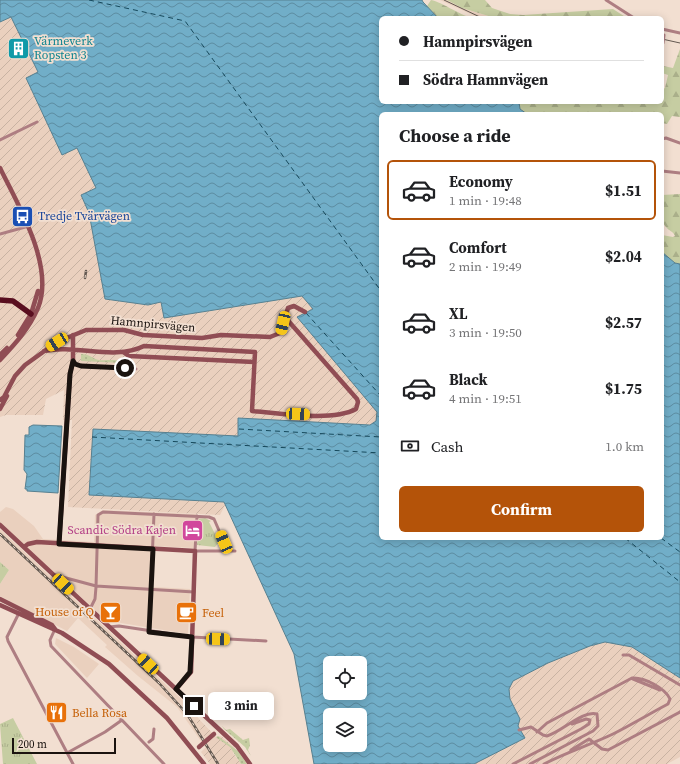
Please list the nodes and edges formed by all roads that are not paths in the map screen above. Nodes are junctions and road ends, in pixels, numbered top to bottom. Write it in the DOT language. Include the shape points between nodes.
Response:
graph roads {
  1 [pos="606,0"];
  2 [pos="631,16"];
  3 [pos="664,30"];
  4 [pos="680,33"];
  5 [pos="38,122"];
  6 [pos="664,138"];
  7 [pos="0,140"];
  8 [pos="680,143"];
  9 [pos="0,168"];
  10 [pos="664,171"];
  11 [pos="680,173"];
  12 [pos="28,226"];
  13 [pos="0,234"];
  14 [pos="0,300"];
  15 [pos="305,312"];
  16 [pos="32,315"];
  17 [pos="284,316"];
  18 [pos="73,335"];
  19 [pos="66,337"];
  20 [pos="72,351"];
  21 [pos="44,352"];
  22 [pos="123,352"];
  23 [pos="0,354"];
  24 [pos="0,360"];
  25 [pos="73,361"];
  26 [pos="254,362"];
  27 [pos="136,369"];
  28 [pos="12,382"];
  29 [pos="0,395"];
  30 [pos="0,400"];
  31 [pos="0,409"];
  32 [pos="154,514"];
  33 [pos="197,516"];
  34 [pos="0,525"];
  35 [pos="59,544"];
  36 [pos="98,546"];
  37 [pos="24,547"];
  38 [pos="153,549"];
  39 [pos="195,551"];
  40 [pos="220,551"];
  41 [pos="235,551"];
  42 [pos="53,574"];
  43 [pos="96,586"];
  44 [pos="151,589"];
  45 [pos="194,592"];
  46 [pos="0,599"];
  47 [pos="0,606"];
  48 [pos="21,608"];
  49 [pos="90,609"];
  50 [pos="18,614"];
  51 [pos="109,627"];
  52 [pos="55,629"];
  53 [pos="149,632"];
  54 [pos="192,637"];
  55 [pos="266,641"];
  56 [pos="623,655"];
  57 [pos="680,685"];
  58 [pos="176,689"];
  59 [pos="680,712"];
  60 [pos="122,720"];
  61 [pos="568,726"];
  62 [pos="154,729"];
  63 [pos="219,730"];
  64 [pos="519,730"];
  65 [pos="537,732"];
  66 [pos="149,742"];
  67 [pos="593,742"];
  68 [pos="194,750"];
  69 [pos="570,751"];
  70 [pos="67,753"];
  71 [pos="72,764"];
  72 [pos="164,764"];
  73 [pos="204,764"];
  74 [pos="250,764"];
  75 [pos="513,764"];
  76 [pos="530,764"];
  77 [pos="544,764"];
  1 -- 2 [label="street"];
  3 -- 4 [label="street"];
  5 -- 7 [label="street"];
  6 -- 8 [label="street"];
  9 -- 12 [label="main road"];
  10 -- 11 [label="street"];
  12 -- 13 [label="street"];
  12 -- 16 [label="main road" via="38,253 41,276"];
  14 -- 16 [label="highway" via="13,301"];
  15 -- 17 [label="main road" via="292,306 286,310"];
  16 -- 23 [label="main road" via="16,339"];
  16 -- 24 [label="main road" via="21,337"];
  17 -- 18 [label="main road, Hamnpirsvägen" via="281,331 270,337 220,335 202,338 143,335 124,330 96,329"];
  17 -- 26 [label="main road" via="357,399 358,407 350,412 329,416 252,412"];
  18 -- 19 [label="main road, Hamnpirsvägen"];
  18 -- 20 [label="main road"];
  19 -- 20 [label="main road"];
  19 -- 21 [label="main road, Hamnpirsvägen"];
  20 -- 21 [label="main road, Hamnpirsvägen"];
  20 -- 22 [label="main road, Hamnpirsvägen"];
  20 -- 25 [label="main road"];
  21 -- 28 [label="main road, Hamnpirsvägen" via="25,365"];
  22 -- 26 [label="main road, Hamnpirsvägen" via="129,356"];
  22 -- 26 [label="main road, Hamnpirsvägen" via="134,351 144,346 255,352"];
  25 -- 27 [label="street" via="81,366"];
  25 -- 35 [label="main road"];
  28 -- 29 [label="main road"];
  28 -- 30 [label="main road, Hamnpirsvägen"];
  28 -- 31 [label="main road, Hamnpirsvägen"];
  32 -- 33 [label="street"];
  32 -- 36 [label="street" via="103,512 98,515"];
  32 -- 38 [label="street"];
  33 -- 39 [label="street"];
  33 -- 40 [label="street" via="214,519 224,542"];
  34 -- 37 [label="main road"];
  35 -- 36 [label="main road"];
  35 -- 37 [label="main road" via="32,543"];
  36 -- 38 [label="main road"];
  36 -- 43 [label="street"];
  37 -- 42 [label="main road"];
  38 -- 39 [label="main road"];
  38 -- 44 [label="street"];
  39 -- 40 [label="street"];
  39 -- 45 [label="main road"];
  40 -- 41 [label="street"];
  42 -- 43 [label="street"];
  42 -- 49 [label="main road"];
  43 -- 44 [label="street"];
  43 -- 49 [label="street" via="95,599"];
  44 -- 45 [label="street"];
  44 -- 53 [label="street"];
  45 -- 54 [label="main road"];
  46 -- 48 [label="main road"];
  47 -- 50 [label="main road"];
  48 -- 50 [label="street"];
  48 -- 52 [label="main road"];
  49 -- 51 [label="main road"];
  50 -- 52 [label="main road"];
  50 -- 70 [label="street" via="7,637"];
  51 -- 53 [label="street" via="119,626"];
  51 -- 58 [label="main road"];
  52 -- 60 [label="street" via="50,640 51,646"];
  52 -- 68 [label="main road" via="114,668 167,718"];
  53 -- 54 [label="street"];
  54 -- 55 [label="street"];
  54 -- 58 [label="main road" via="190,672"];
  56 -- 57 [label="street" via="629,655"];
  58 -- 63 [label="main road"];
  59 -- 67 [label="street" via="608,750"];
  60 -- 70 [label="street"];
  60 -- 72 [label="street"];
  61 -- 65 [label="street" via="547,736"];
  61 -- 75 [label="street" via="586,719 590,720 589,724 581,729"];
  61 -- 76 [label="street" via="590,714 599,717 598,726 593,731"];
  62 -- 66 [label="street" via="153,739"];
  63 -- 68 [label="main road, bridge"];
  63 -- 74 [label="main road" via="244,753"];
  64 -- 65 [label="street" via="531,727"];
  65 -- 67 [label="street" via="547,723 630,680 639,678 666,693 670,699 668,704 612,735"];
  67 -- 69 [label="street"];
  67 -- 69 [label="street" via="589,739"];
  68 -- 73 [label="main road"];
  69 -- 77 [label="street"];
  70 -- 71 [label="street"];
}
